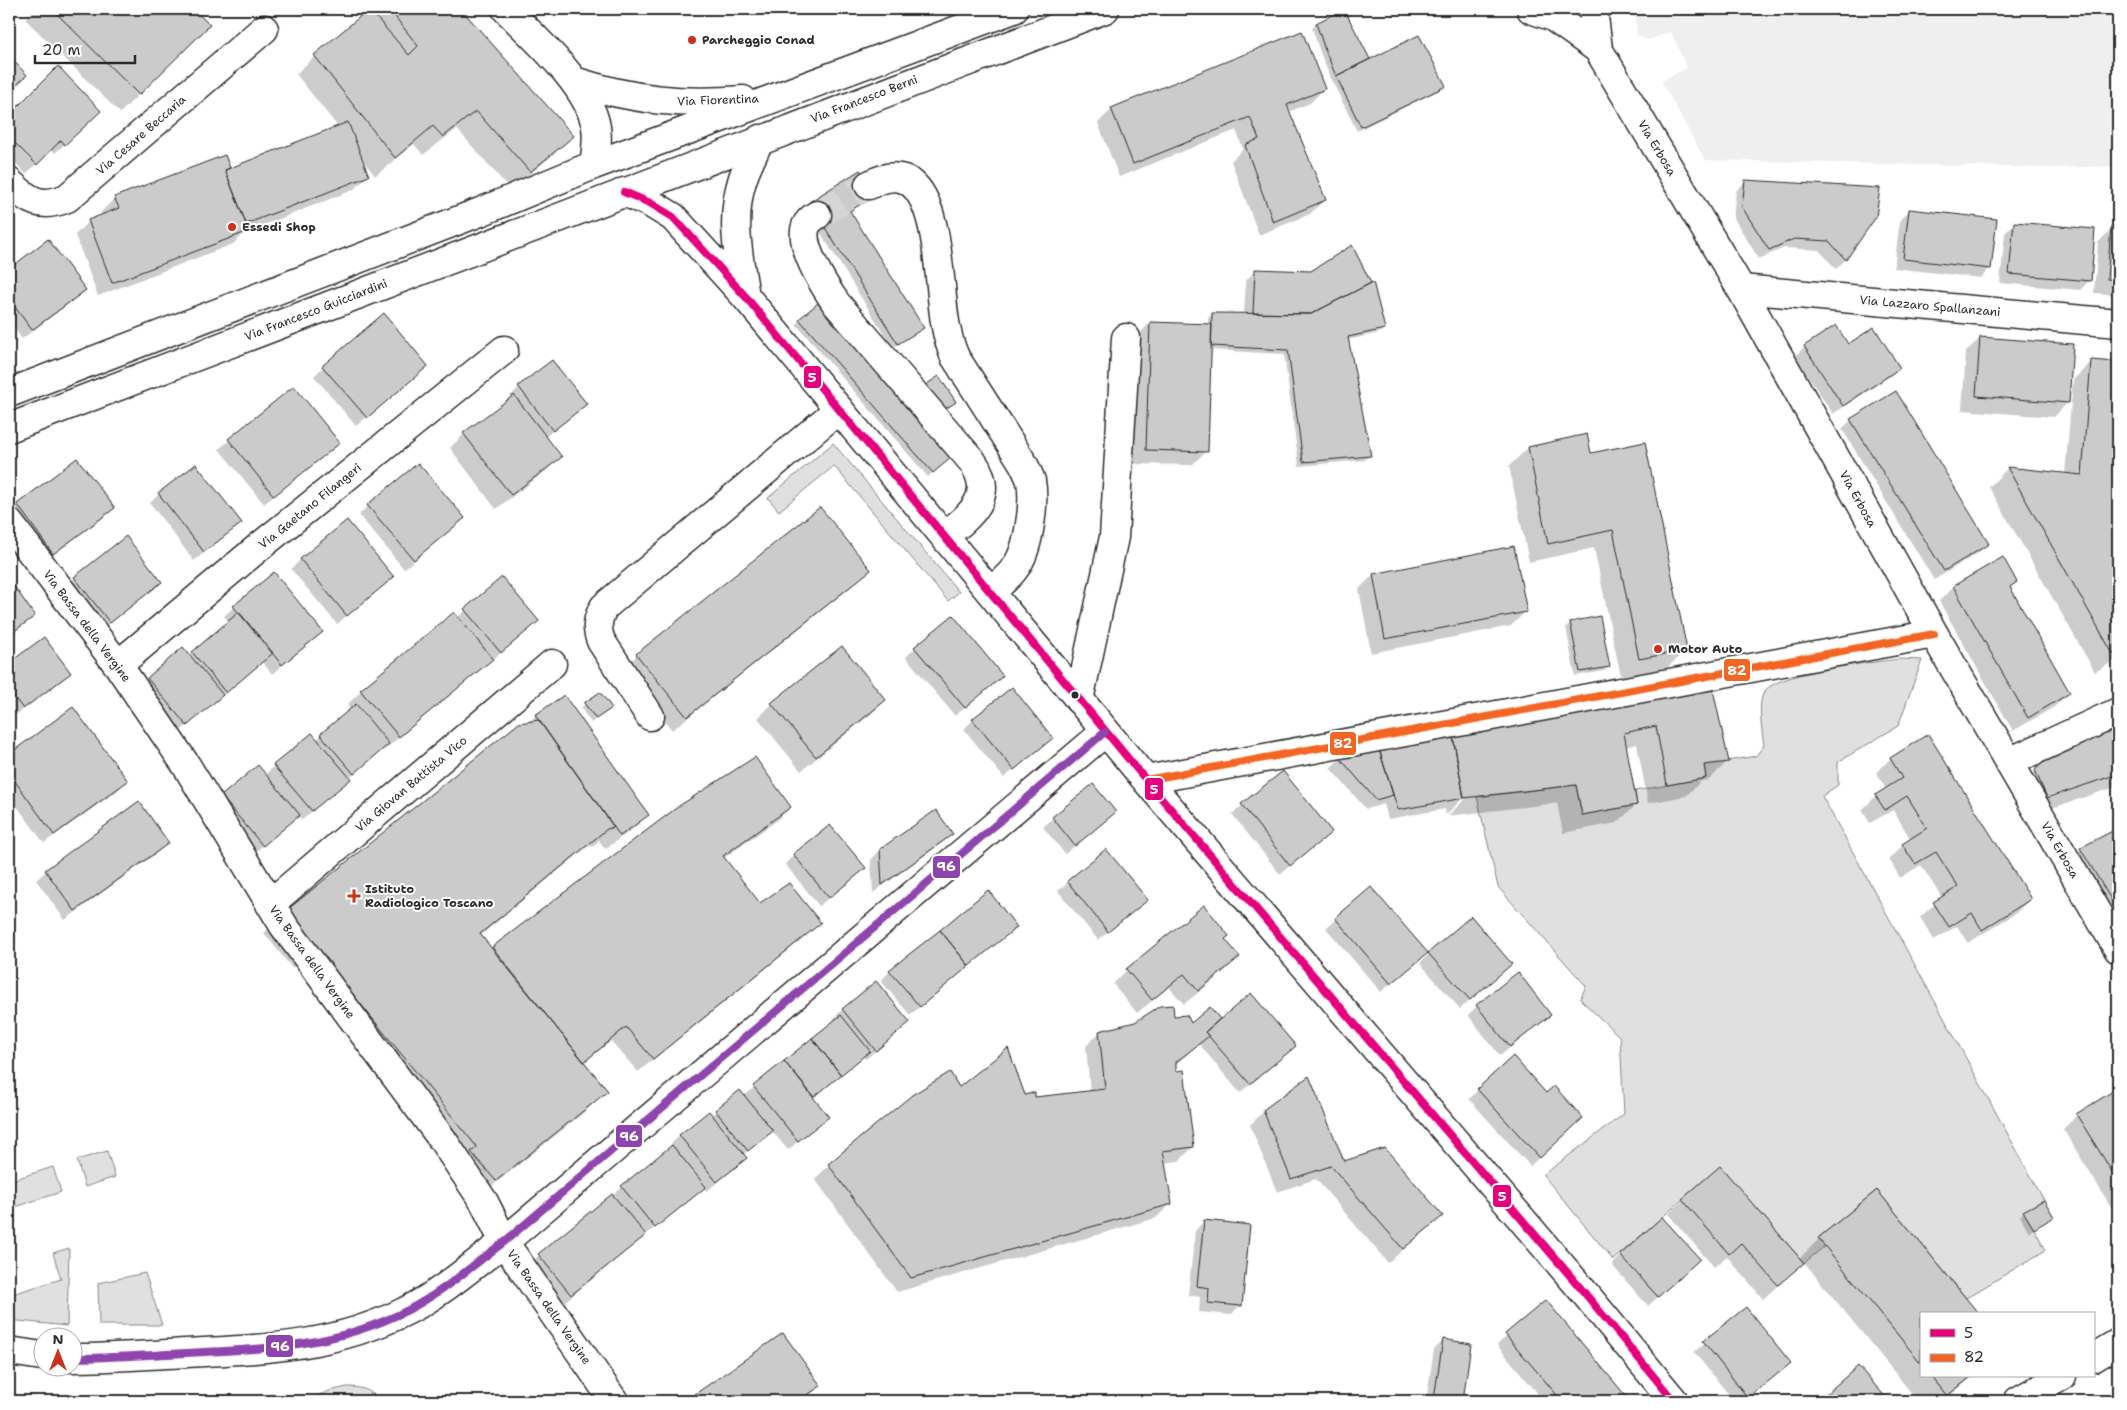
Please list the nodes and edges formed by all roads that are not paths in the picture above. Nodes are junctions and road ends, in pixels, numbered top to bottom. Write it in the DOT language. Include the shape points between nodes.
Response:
graph roads {
  1 [pos="506,9"];
  2 [pos="1014,9"];
  3 [pos="1105,9"];
  4 [pos="1532,9"];
  5 [pos="1593,9"];
  6 [pos="264,29"];
  7 [pos="1598,49"];
  8 [pos="574,81"];
  9 [pos="775,97"];
  10 [pos="760,138"];
  11 [pos="594,165"];
  12 [pos="9,182"];
  13 [pos="869,185"];
  14 [pos="624,192"];
  15 [pos="817,215"];
  16 [pos="1741,289"];
  17 [pos="745,296"];
  18 [pos="2118,323"];
  19 [pos="1126,338"];
  20 [pos="504,350"];
  21 [pos="9,393"];
  22 [pos="839,410"];
  23 [pos="9,428"];
  24 [pos="9,523"];
  25 [pos="944,536"];
  26 [pos="990,592"];
  27 [pos="1934,634"];
  28 [pos="552,664"];
  29 [pos="118,666"];
  30 [pos="1079,700"];
  31 [pos="2118,712"];
  32 [pos="650,716"];
  33 [pos="1106,732"];
  34 [pos="2009,762"];
  35 [pos="1146,780"];
  36 [pos="270,904"];
  37 [pos="2118,949"];
  38 [pos="504,1242"];
  39 [pos="2118,1343"];
  40 [pos="9,1351"];
  41 [pos="32,1354"];
  42 [pos="2094,1357"];
  43 [pos="82,1358"];
  44 [pos="2058,1378"];
  45 [pos="614,1401"];
  46 [pos="1674,1401"];
  47 [pos="2018,1401"];
  1 -- 8 [label="street, Via Fiorentina"];
  2 -- 9 [label="street"];
  3 -- 10 [label="street, Via Francesco Berni"];
  4 -- 7 [label="street, Via Erbosa" via="1553,17"];
  5 -- 7 [label="street, Via Erbosa"];
  6 -- 12 [label="street, Via Cesare Beccaria" via="67,198 44,204 30,200"];
  7 -- 16 [label="street, Via Erbosa"];
  8 -- 9 [label="street, Via Fiorentina" via="608,92 667,101 711,102"];
  8 -- 11 [label="street, Via Fiorentina" via="592,111 596,126"];
  9 -- 11 [label="street"];
  10 -- 14 [label="street, Via Francesco Berni"];
  10 -- 17 [label="street" via="741,182 735,217"];
  11 -- 21 [label="street"];
  13 -- 26 [label="street" via="890,177 905,179 916,187 927,207 935,231 951,348 1030,478 1032,500 1022,558"];
  14 -- 17 [label="street" via="672,217"];
  14 -- 23 [label="street, Via Francesco Guicciardini"];
  15 -- 25 [label="street" via="807,224 804,236 823,284 972,461 979,474 982,488 974,512"];
  16 -- 18 [label="street, Via Lazzaro Spallanzani"];
  16 -- 27 [label="street, Via Erbosa"];
  17 -- 22 [label="street"];
  19 -- 30 [label="street" via="1114,537"];
  20 -- 29 [label="street, Via Gaetano Filangeri" via="259,547"];
  22 -- 25 [label="street"];
  22 -- 32 [label="street" via="604,607 599,616 598,633"];
  24 -- 29 [label="street, Via Bassa della Vergine"];
  25 -- 26 [label="street"];
  26 -- 30 [label="street"];
  27 -- 34 [label="street, Via Erbosa"];
  27 -- 35 [label="street"];
  28 -- 36 [label="street, Via Giovan Battista Vico"];
  29 -- 36 [label="street, Via Bassa della Vergine" via="186,765"];
  30 -- 33 [label="street"];
  31 -- 34 [label="street"];
  33 -- 35 [label="street"];
  33 -- 38 [label="street"];
  34 -- 37 [label="street, Via Erbosa"];
  35 -- 46 [label="street" via="1572,1277"];
  36 -- 38 [label="street, Via Bassa della Vergine" via="442,1139 484,1202"];
  38 -- 43 [label="street" via="409,1309 351,1333 258,1350"];
  38 -- 45 [label="street, Via Bassa della Vergine"];
  39 -- 42 [label="street"];
  40 -- 41 [label="street"];
  44 -- 47 [label="street"];
}
